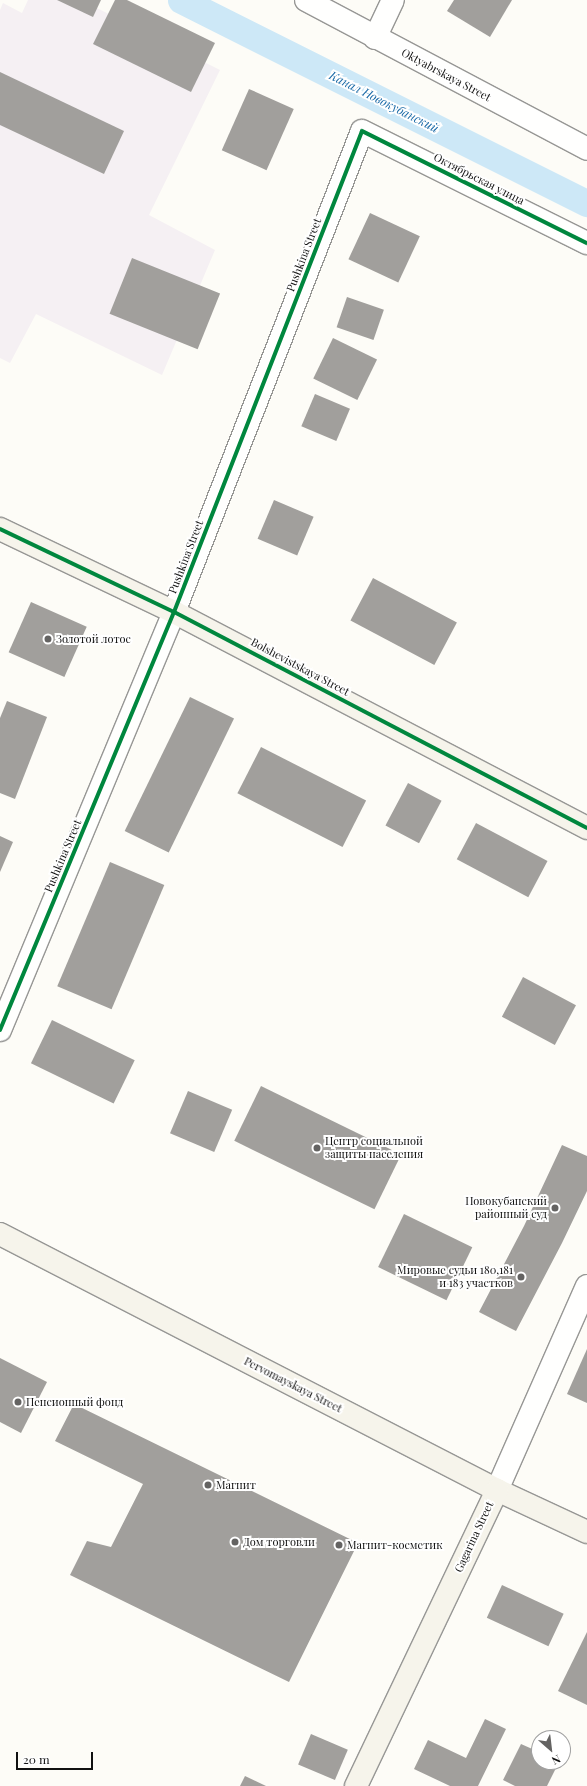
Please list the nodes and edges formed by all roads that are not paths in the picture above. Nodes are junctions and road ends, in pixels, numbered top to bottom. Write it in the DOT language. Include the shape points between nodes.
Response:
graph roads {
  1 [pos="306,0"];
  2 [pos="393,0"];
  3 [pos="375,38"];
  4 [pos="362,131"];
  5 [pos="587,149"];
  6 [pos="587,244"];
  7 [pos="0,529"];
  8 [pos="174,612"];
  9 [pos="587,828"];
  10 [pos="0,1030"];
  11 [pos="0,1234"];
  12 [pos="587,1286"];
  13 [pos="497,1490"];
  14 [pos="587,1532"];
  15 [pos="356,1786"];
  1 -- 3 [label="street, Oktyabrskaya Street"];
  2 -- 3 [label="street"];
  3 -- 5 [label="street, Oktyabrskaya Street"];
  4 -- 6 [label="street, Октябрьская улица"];
  4 -- 8 [label="street, Pushkina Street"];
  7 -- 8 [label="street, Bolshevistskaya Street"];
  8 -- 9 [label="street, Bolshevistskaya Street"];
  8 -- 10 [label="street, Pushkina Street"];
  11 -- 13 [label="street, Pervomayskaya Street"];
  12 -- 13 [label="street, Gagarina Street"];
  13 -- 14 [label="street, Pervomayskaya Street"];
  13 -- 15 [label="street, Gagarina Street"];
}
